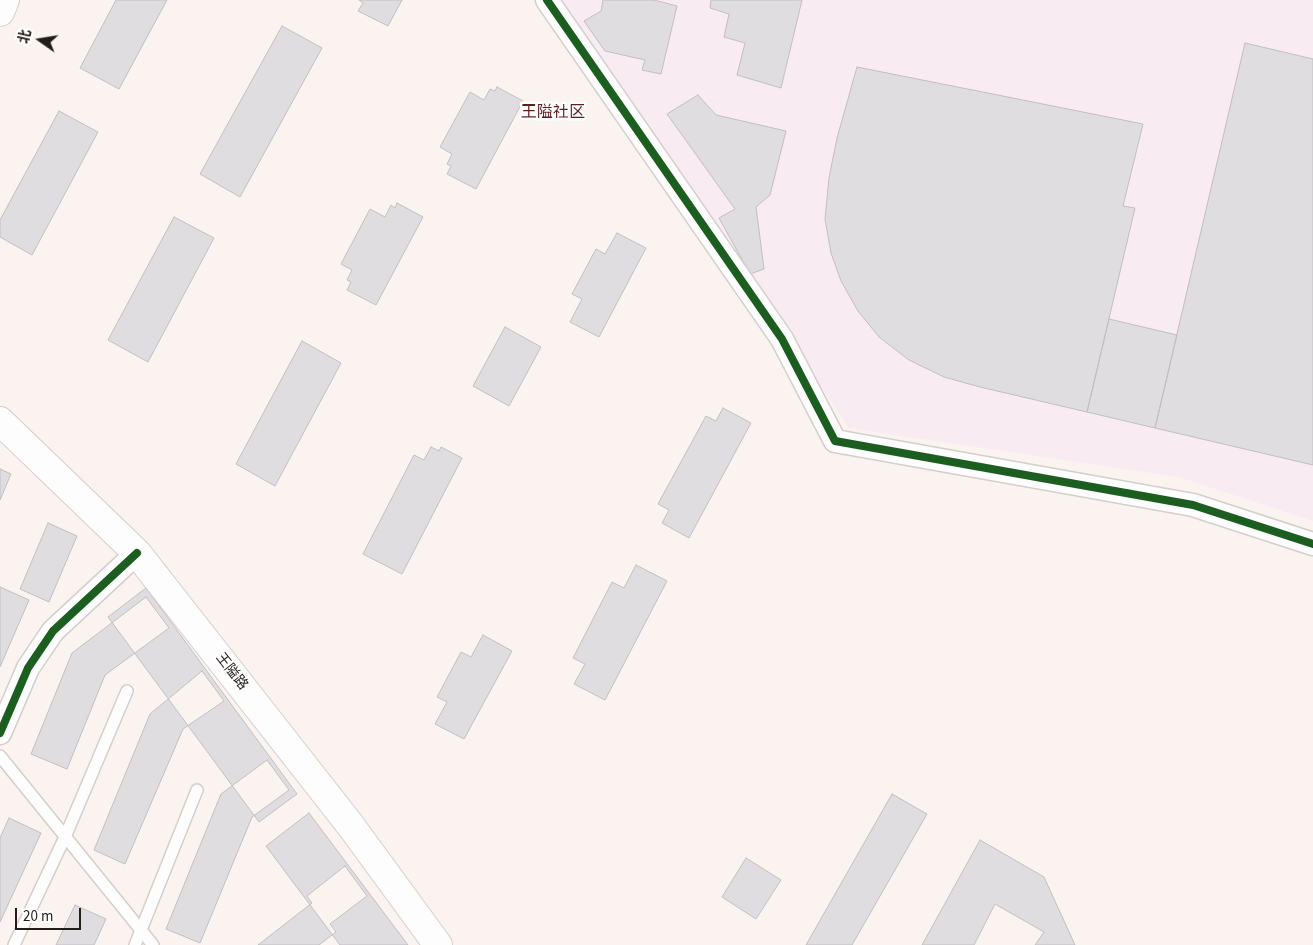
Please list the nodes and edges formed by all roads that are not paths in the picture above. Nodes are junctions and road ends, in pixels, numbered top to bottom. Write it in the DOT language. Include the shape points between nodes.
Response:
graph roads {
  1 [pos="5,0"];
  2 [pos="547,0"];
  3 [pos="0,12"];
  4 [pos="0,421"];
  5 [pos="1313,544"];
  6 [pos="138,553"];
  7 [pos="127,692"];
  8 [pos="1,727"];
  9 [pos="0,756"];
  10 [pos="197,790"];
  11 [pos="65,837"];
  12 [pos="141,931"];
  13 [pos="14,945"];
  14 [pos="135,945"];
  15 [pos="153,945"];
  16 [pos="438,945"];
  1 -- 3 [label="main road"];
  2 -- 5 [label="street" via="782,339 835,441 1193,505"];
  4 -- 6 [label="main road, 王隘路"];
  6 -- 8 [label="street" via="53,631 28,668"];
  6 -- 16 [label="main road, 王隘路" via="351,826"];
  7 -- 11 [label="lane"];
  9 -- 11 [label="lane"];
  10 -- 12 [label="lane"];
  11 -- 12 [label="lane"];
  11 -- 13 [label="lane"];
  12 -- 14 [label="lane"];
  12 -- 15 [label="lane"];
}
